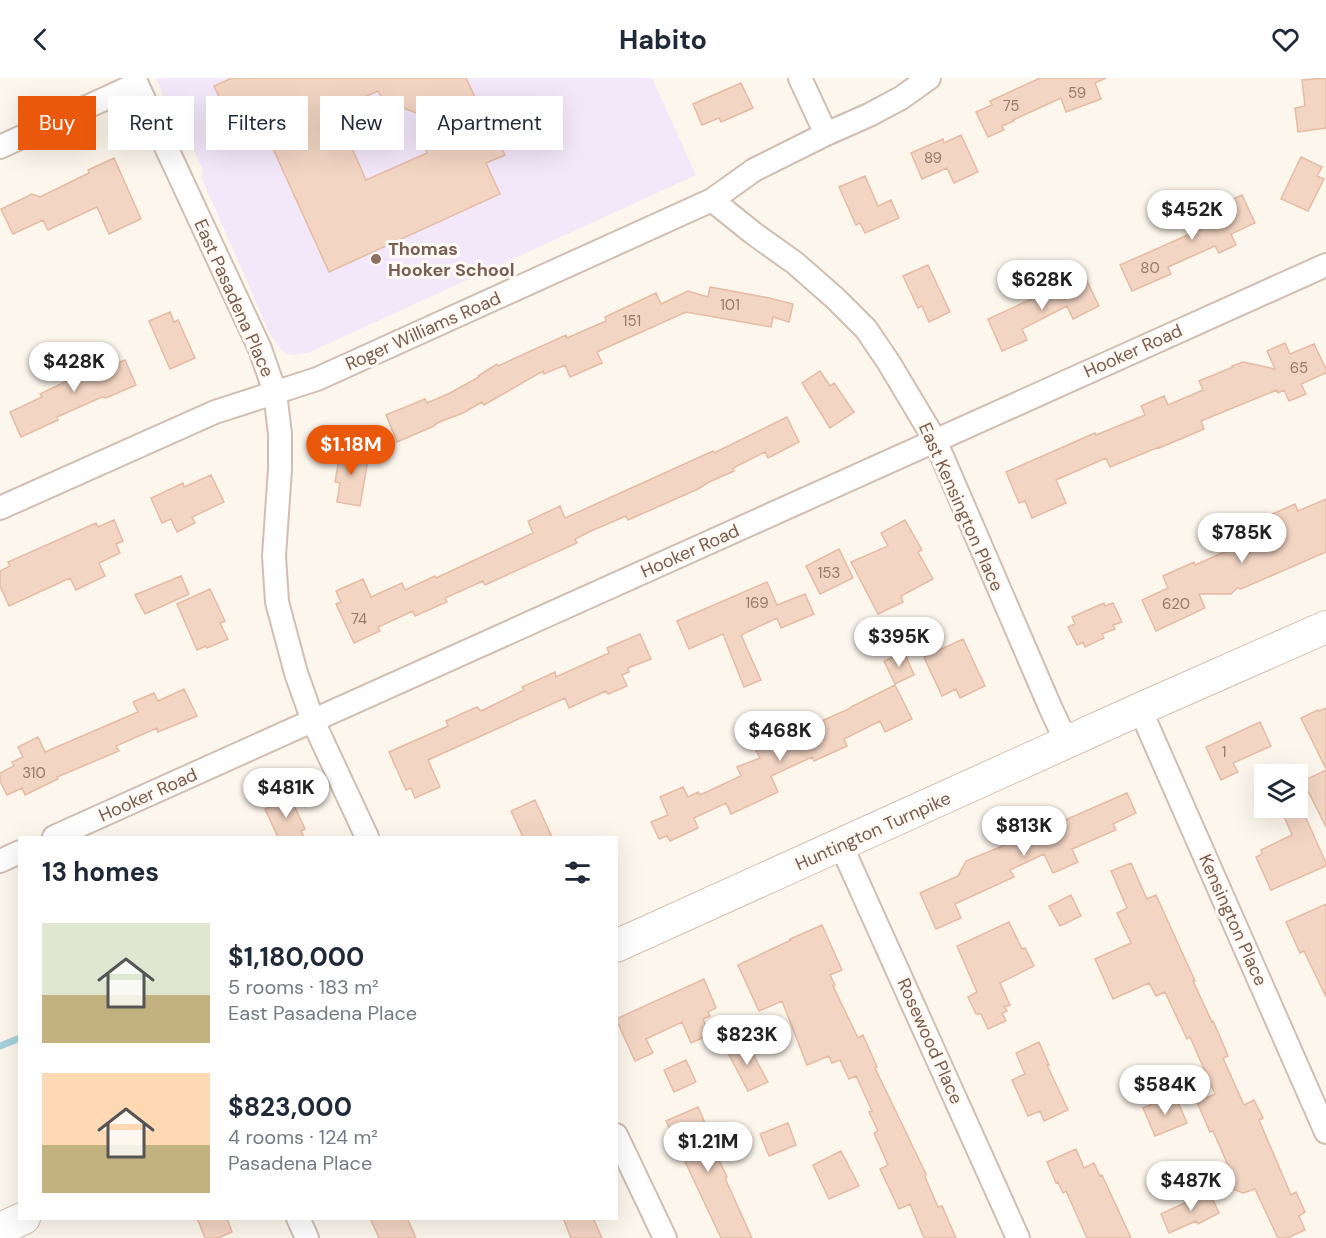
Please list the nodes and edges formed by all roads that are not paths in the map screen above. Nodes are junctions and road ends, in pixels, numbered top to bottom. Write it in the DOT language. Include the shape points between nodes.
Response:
graph roads {
  1 [pos="800,78"];
  2 [pos="929,78"];
  3 [pos="135,81"];
  4 [pos="826,134"];
  5 [pos="0,147"];
  6 [pos="712,200"];
  7 [pos="1326,265"];
  8 [pos="274,392"];
  9 [pos="935,440"];
  10 [pos="0,508"];
  11 [pos="1326,627"];
  12 [pos="1140,709"];
  13 [pos="313,722"];
  14 [pos="1067,743"];
  15 [pos="56,836"];
  16 [pos="367,836"];
  17 [pos="841,845"];
  18 [pos="18,853"];
  19 [pos="0,861"];
  20 [pos="618,945"];
  21 [pos="1326,1132"];
  22 [pos="618,1139"];
  23 [pos="20,1220"];
  24 [pos="299,1220"];
  25 [pos="0,1229"];
  26 [pos="307,1238"];
  27 [pos="665,1238"];
  28 [pos="1018,1238"];
  1 -- 4 [label="street"];
  2 -- 4 [label="street, Roger Williams Road" via="902,98"];
  3 -- 5 [label="street"];
  3 -- 8 [label="street, East Pasadena Place" via="260,349"];
  4 -- 6 [label="street, Roger Williams Road" via="754,170"];
  6 -- 8 [label="street, Roger Williams Road" via="317,379"];
  6 -- 9 [label="street, East Kensington Place" via="795,263 866,329"];
  7 -- 9 [label="street, Hooker Road"];
  8 -- 10 [label="street, Roger Williams Road" via="214,412"];
  8 -- 13 [label="street, East Pasadena Place" via="280,434 274,556 277,602"];
  9 -- 13 [label="street, Hooker Road"];
  9 -- 14 [label="street, East Kensington Place"];
  11 -- 12 [label="main road, Huntington Turnpike"];
  12 -- 14 [label="main road, Huntington Turnpike"];
  12 -- 21 [label="street, Kensington Place"];
  13 -- 15 [label="street, Hooker Road"];
  13 -- 16 [label="street, East Pasadena Place"];
  14 -- 17 [label="main road, Huntington Turnpike"];
  17 -- 20 [label="main road, Huntington Turnpike"];
  17 -- 28 [label="street, Rosewood Place"];
  18 -- 19 [label="street"];
  22 -- 27 [label="street"];
  23 -- 25 [label="main road"];
  24 -- 26 [label="street"];
}
